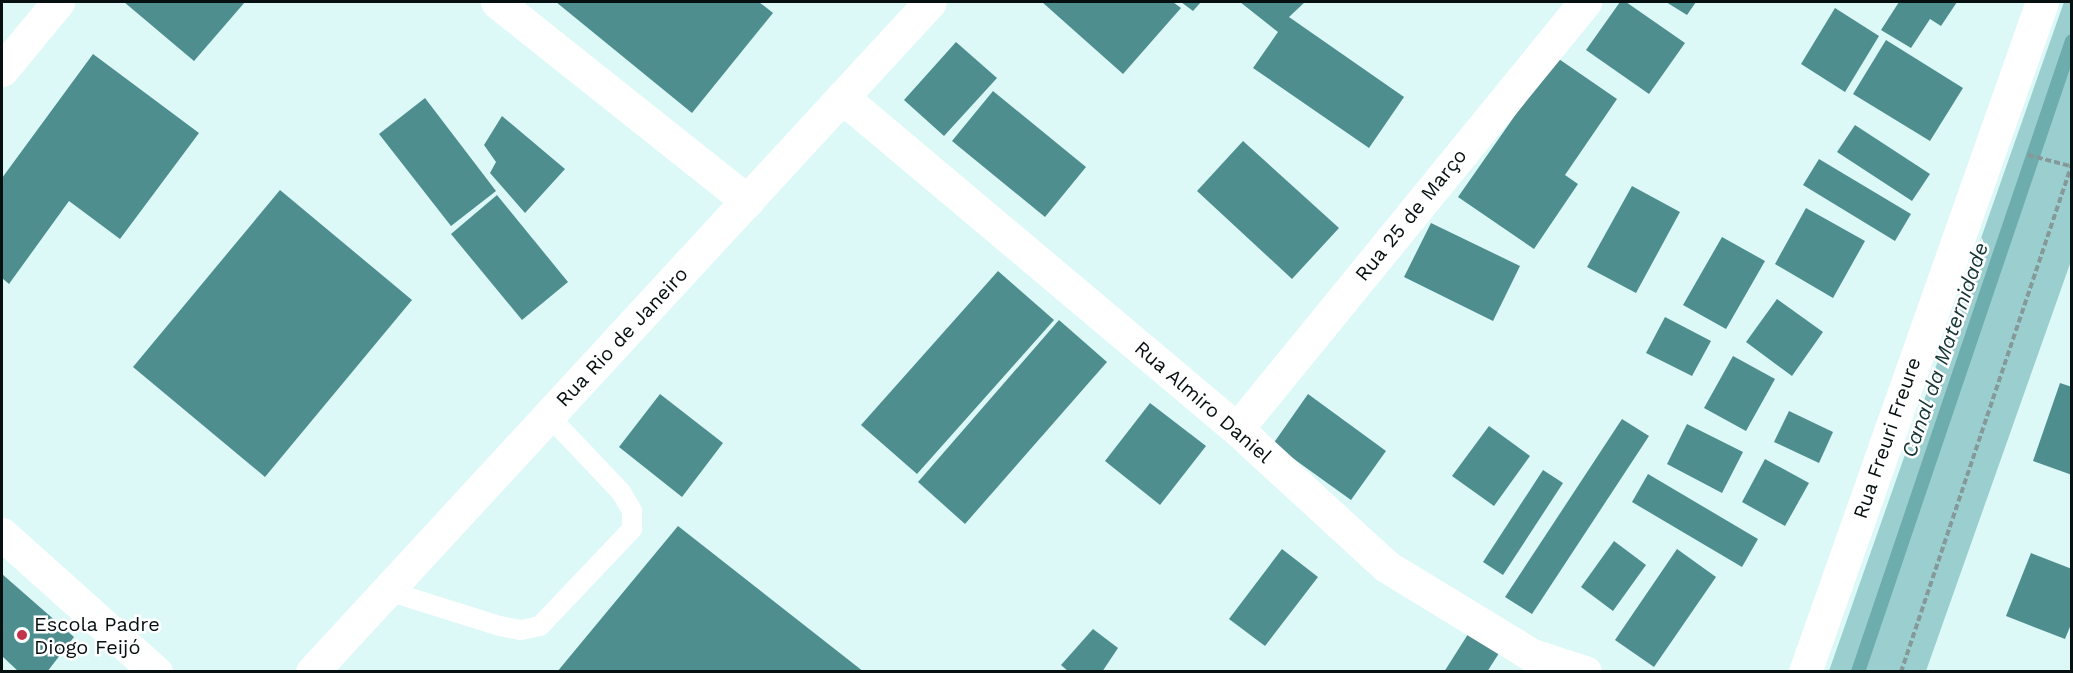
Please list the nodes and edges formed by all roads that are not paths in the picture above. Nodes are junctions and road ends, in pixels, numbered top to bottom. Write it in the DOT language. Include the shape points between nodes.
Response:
graph roads {
  1 [pos="58,2"];
  2 [pos="497,2"];
  3 [pos="930,2"];
  4 [pos="1585,2"];
  5 [pos="2042,2"];
  6 [pos="2,70"];
  7 [pos="842,97"];
  8 [pos="747,201"];
  9 [pos="549,416"];
  10 [pos="1237,429"];
  11 [pos="2,534"];
  12 [pos="388,591"];
  13 [pos="156,672"];
  14 [pos="312,672"];
  15 [pos="1585,672"];
  16 [pos="1805,672"];
  1 -- 6 [label="street"];
  2 -- 8 [label="street"];
  3 -- 7 [label="street, Rua Rio de Janeiro"];
  4 -- 10 [label="street, Rua 25 de Março"];
  5 -- 16 [label="street, Rua Freuri Freure"];
  7 -- 8 [label="street, Rua Rio de Janeiro"];
  7 -- 10 [label="street, Rua Almiro Daniel"];
  8 -- 9 [label="street, Rua Rio de Janeiro"];
  9 -- 12 [label="street, Rua Rio de Janeiro"];
  9 -- 12 [label="lane" via="621,492 632,510 632,529 540,626 521,630 500,626"];
  10 -- 15 [label="street, Rua Almiro Daniel" via="1386,566 1532,655"];
  11 -- 13 [label="street"];
  12 -- 14 [label="street, Rua Rio de Janeiro"];
}
